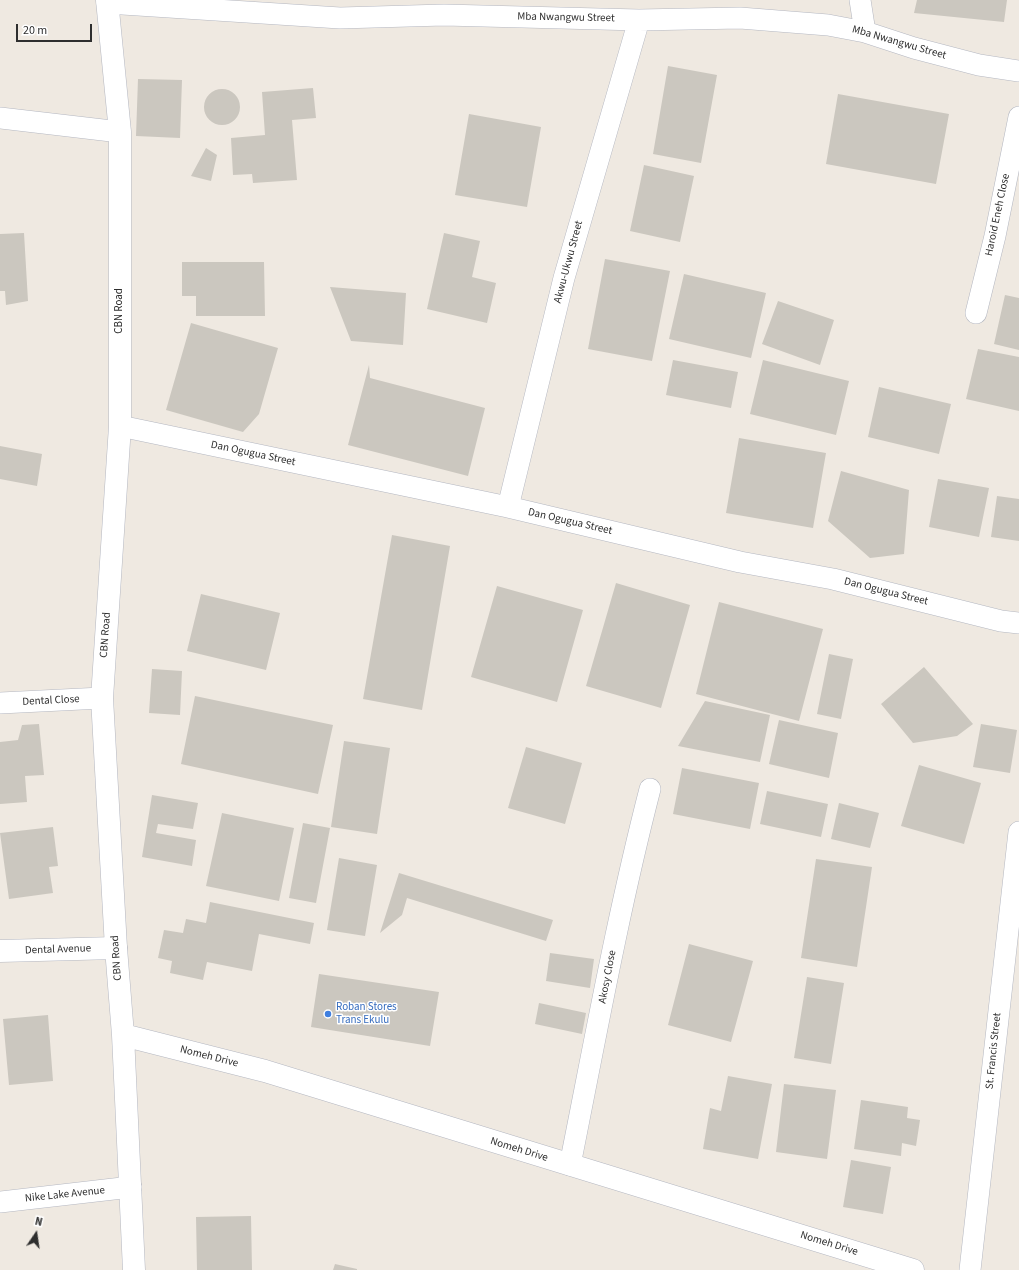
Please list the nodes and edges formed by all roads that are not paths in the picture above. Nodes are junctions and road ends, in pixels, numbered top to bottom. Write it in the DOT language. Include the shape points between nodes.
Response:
graph roads {
  1 [pos="860,0"];
  2 [pos="107,1"];
  3 [pos="639,20"];
  4 [pos="865,32"];
  5 [pos="1019,72"];
  6 [pos="1019,117"];
  7 [pos="0,118"];
  8 [pos="120,132"];
  9 [pos="976,313"];
  10 [pos="120,426"];
  11 [pos="508,507"];
  12 [pos="1019,623"];
  13 [pos="102,698"];
  14 [pos="0,703"];
  15 [pos="650,789"];
  16 [pos="1019,832"];
  17 [pos="116,948"];
  18 [pos="0,951"];
  19 [pos="123,1035"];
  20 [pos="570,1165"];
  21 [pos="131,1187"];
  22 [pos="0,1202"];
  23 [pos="134,1270"];
  24 [pos="913,1270"];
  25 [pos="970,1270"];
  1 -- 4 [label="street"];
  2 -- 3 [label="street, Mba Nwangwu Street" via="340,18 444,15"];
  2 -- 8 [label="main road, CBN Road"];
  3 -- 4 [label="street, Mba Nwangwu Street" via="740,18 828,25"];
  3 -- 11 [label="street, Akwu-Ukwu Street" via="564,278"];
  4 -- 5 [label="street, Mba Nwangwu Street" via="979,65"];
  6 -- 9 [label="street, Haroid Eneh Close" via="995,236"];
  7 -- 8 [label="street"];
  8 -- 10 [label="main road, CBN Road"];
  10 -- 11 [label="street, Dan Ogugua Street"];
  10 -- 13 [label="main road, CBN Road"];
  11 -- 12 [label="street, Dan Ogugua Street" via="740,562 833,579"];
  13 -- 14 [label="street, Dental Close"];
  13 -- 17 [label="main road, CBN Road"];
  15 -- 20 [label="street, Akosy Close" via="631,868"];
  16 -- 25 [label="street, St. Francis Street"];
  17 -- 18 [label="main road, Dental Avenue"];
  17 -- 19 [label="main road, CBN Road"];
  19 -- 20 [label="main road, Nomeh Drive" via="265,1071"];
  19 -- 21 [label="main road, CBN Road"];
  20 -- 24 [label="main road, Nomeh Drive"];
  21 -- 22 [label="street, Nike Lake Avenue"];
  21 -- 23 [label="main road, CBN Road"];
}
